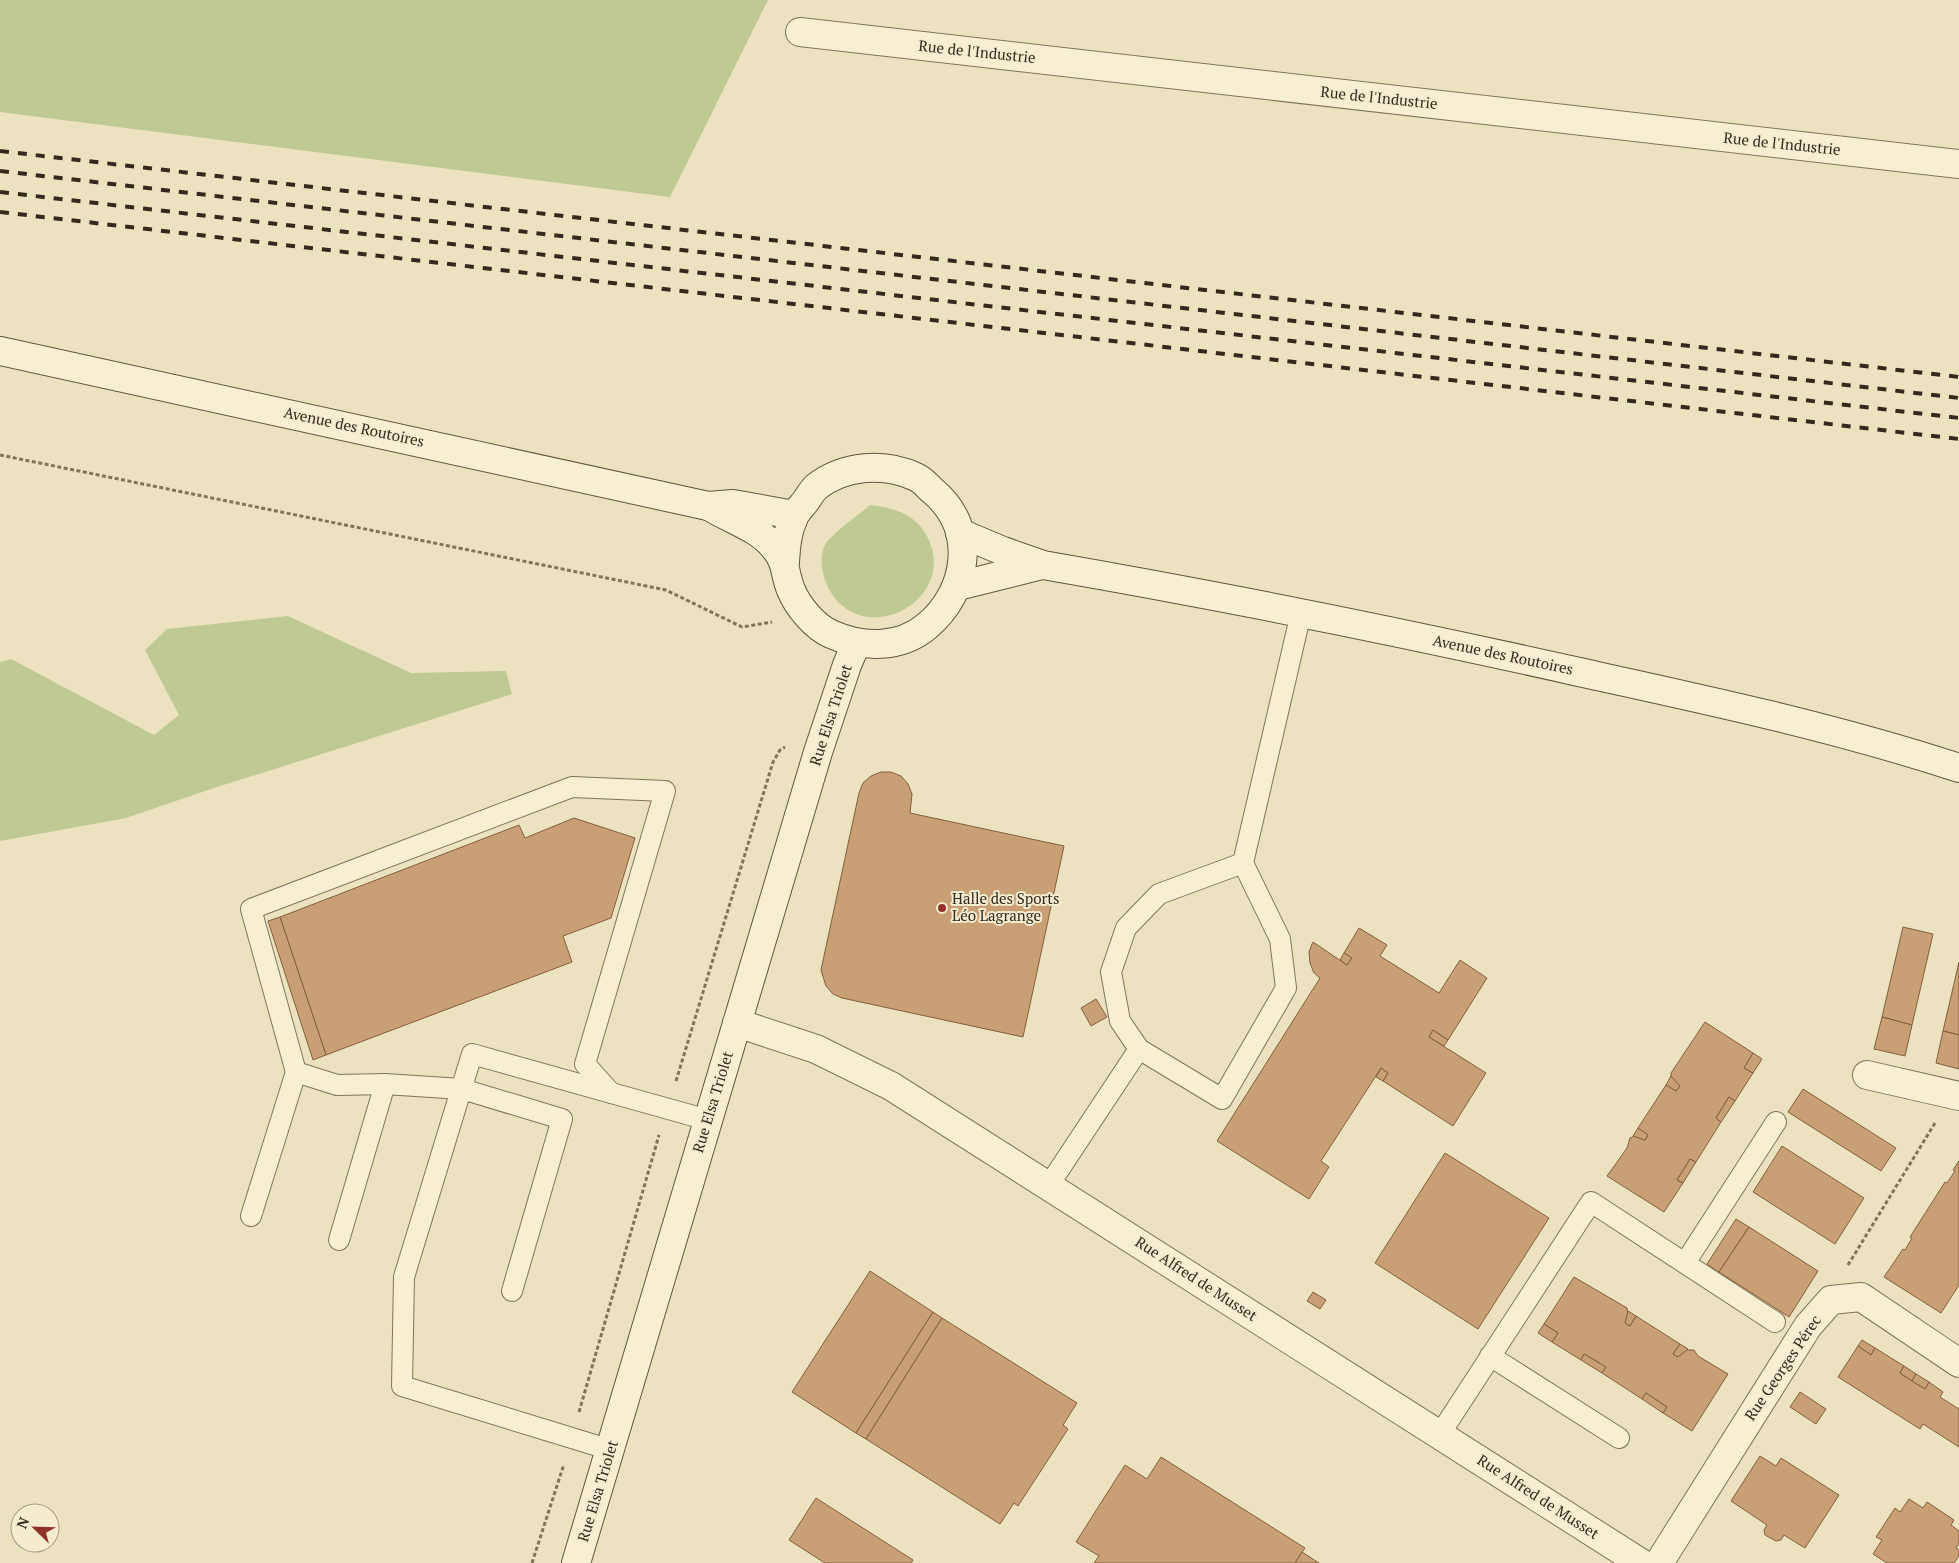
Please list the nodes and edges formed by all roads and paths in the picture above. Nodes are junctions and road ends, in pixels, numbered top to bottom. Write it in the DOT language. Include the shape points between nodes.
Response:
graph roads {
  1 [pos="800,32"];
  2 [pos="1959,164"];
  3 [pos="0,351"];
  4 [pos="0,455"];
  5 [pos="708,506"];
  6 [pos="794,516"];
  7 [pos="960,532"];
  8 [pos="785,562"];
  9 [pos="1042,565"];
  10 [pos="958,586"];
  11 [pos="1301,614"];
  12 [pos="807,615"];
  13 [pos="856,644"];
  14 [pos="1959,768"];
  15 [pos="1243,863"];
  16 [pos="737,1023"];
  17 [pos="1139,1049"];
  18 [pos="296,1072"];
  19 [pos="1867,1075"];
  20 [pos="385,1084"];
  21 [pos="462,1089"];
  22 [pos="611,1093"];
  23 [pos="1956,1095"];
  24 [pos="708,1120"];
  25 [pos="1776,1122"];
  26 [pos="1049,1185"];
  27 [pos="251,1216"];
  28 [pos="340,1240"];
  29 [pos="1685,1263"];
  30 [pos="512,1291"];
  31 [pos="1834,1300"];
  32 [pos="1775,1322"];
  33 [pos="1490,1356"];
  34 [pos="1959,1363"];
  35 [pos="1440,1434"];
  36 [pos="1619,1438"];
  37 [pos="611,1450"];
  38 [pos="576,1563"];
  39 [pos="1642,1563"];
  40 [pos="1659,1563"];
  1 -- 2 [label="street, Rue de l'Industrie"];
  3 -- 5 [label="street, Avenue des Routoires"];
  4 -- 12 [label="path" via="666,590 742,627"];
  5 -- 6 [label="street, Avenue des Routoires" via="733,504"];
  5 -- 8 [label="street, Avenue des Routoires" via="756,531 772,544"];
  6 -- 7 [label="street, Avenue des Routoires" via="816,488 848,470 883,467 917,477 944,501"];
  6 -- 8 [label="street, Avenue des Routoires" via="786,538"];
  7 -- 9 [label="street, Avenue des Routoires" via="1003,552"];
  7 -- 10 [label="street, Avenue des Routoires" via="963,559"];
  8 -- 12 [label="street, Avenue des Routoires" via="791,590"];
  9 -- 10 [label="street, Avenue des Routoires"];
  9 -- 11 [label="street, Avenue des Routoires"];
  10 -- 13 [label="street, Avenue des Routoires" via="943,613 918,634 888,644"];
  11 -- 14 [label="street, Avenue des Routoires" via="1387,629 1758,710 1893,746"];
  11 -- 15 [label="lane"];
  12 -- 13 [label="street, Avenue des Routoires" via="829,634"];
  13 -- 16 [label="street, Rue Elsa Triolet" via="818,752"];
  15 -- 17 [label="lane" via="1159,894 1126,928 1111,972 1120,1021"];
  15 -- 17 [label="lane" via="1280,939 1286,988 1222,1100"];
  16 -- 24 [label="street, Rue Elsa Triolet"];
  16 -- 26 [label="street, Rue Alfred de Musset" via="816,1049 891,1086"];
  17 -- 26 [label="lane"];
  18 -- 20 [label="lane" via="337,1085"];
  18 -- 22 [label="lane" via="251,909 572,787 665,791 585,1064"];
  18 -- 27 [label="lane"];
  19 -- 23 [label="street"];
  20 -- 21 [label="lane"];
  20 -- 28 [label="lane"];
  21 -- 22 [label="lane" via="472,1054"];
  21 -- 30 [label="lane" via="562,1119"];
  21 -- 37 [label="lane" via="404,1277 402,1386"];
  22 -- 24 [label="lane"];
  23 -- 31 [label="path" via="1840,1279"];
  24 -- 37 [label="street, Rue Elsa Triolet"];
  25 -- 29 [label="lane"];
  26 -- 35 [label="street, Rue Alfred de Musset"];
  29 -- 32 [label="lane"];
  29 -- 33 [label="lane" via="1591,1202"];
  31 -- 34 [label="street" via="1861,1298"];
  31 -- 40 [label="street, Rue Georges Pérec" via="1808,1326"];
  33 -- 35 [label="lane"];
  33 -- 36 [label="lane"];
  35 -- 39 [label="street, Rue Alfred de Musset"];
  37 -- 38 [label="street, Rue Elsa Triolet"];
}
